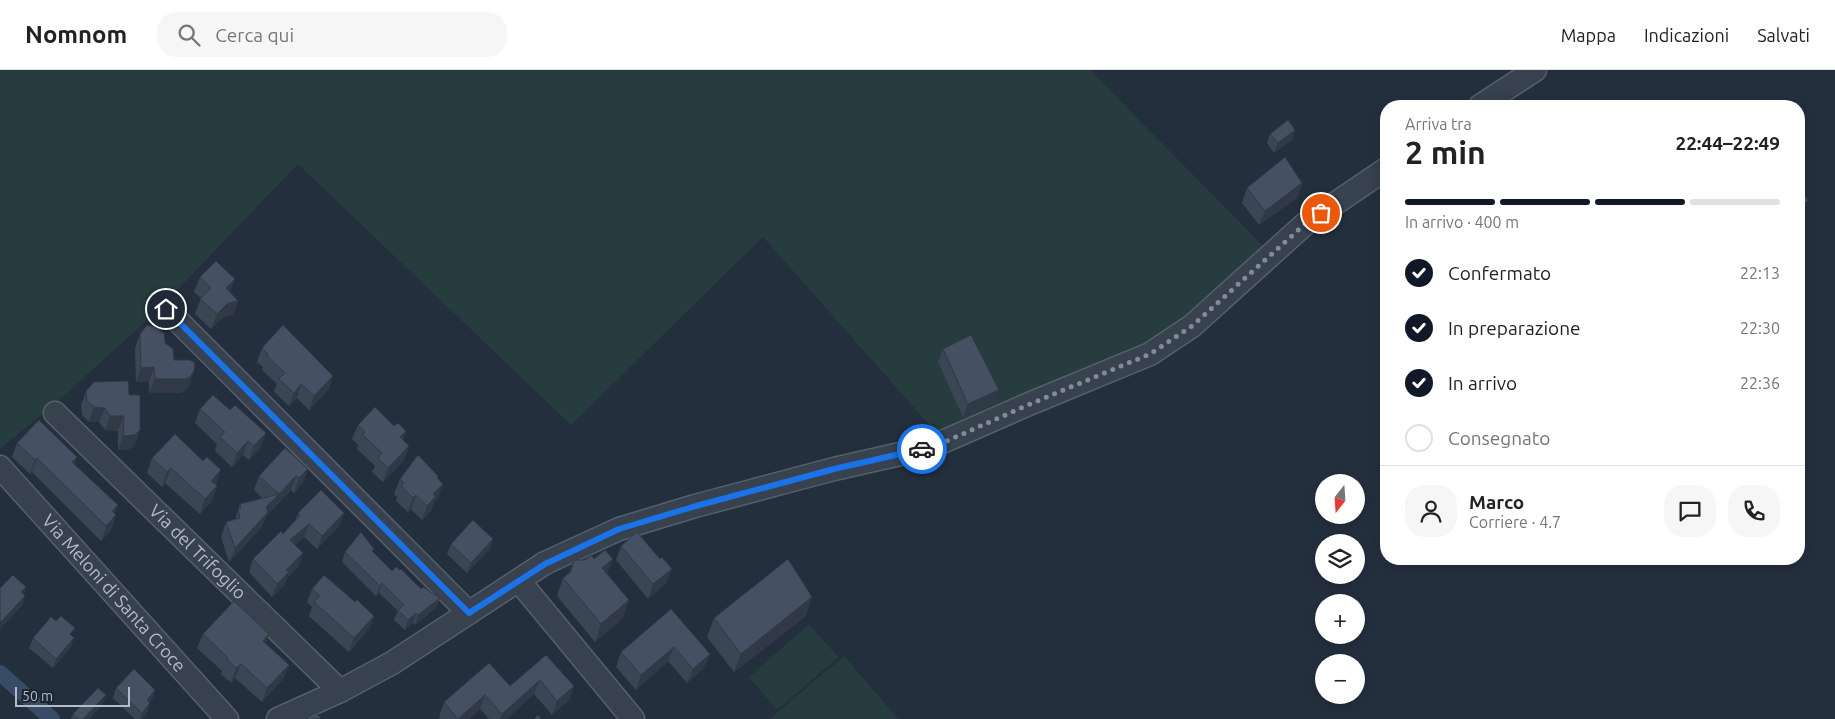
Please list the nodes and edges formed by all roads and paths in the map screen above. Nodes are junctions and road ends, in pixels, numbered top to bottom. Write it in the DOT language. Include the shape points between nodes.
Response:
graph roads {
  1 [pos="1535,70"];
  2 [pos="1489,100"];
  3 [pos="1380,173"];
  4 [pos="166,309"];
  5 [pos="54,413"];
  6 [pos="0,467"];
  7 [pos="519,581"];
  8 [pos="469,613"];
  9 [pos="340,691"];
  10 [pos="227,719"];
  11 [pos="278,719"];
  12 [pos="633,719"];
  1 -- 2 [label="street"];
  3 -- 7 [label="street" via="1305,224 1192,326 1150,354 931,448 834,469 619,529 545,564"];
  4 -- 8 [label="street"];
  5 -- 9 [label="street, Via del Trifoglio"];
  6 -- 10 [label="street, Via Meloni di Santa Croce"];
  7 -- 8 [label="street"];
  7 -- 12 [label="street"];
  8 -- 9 [label="street" via="392,663"];
  9 -- 11 [label="street"];
}
